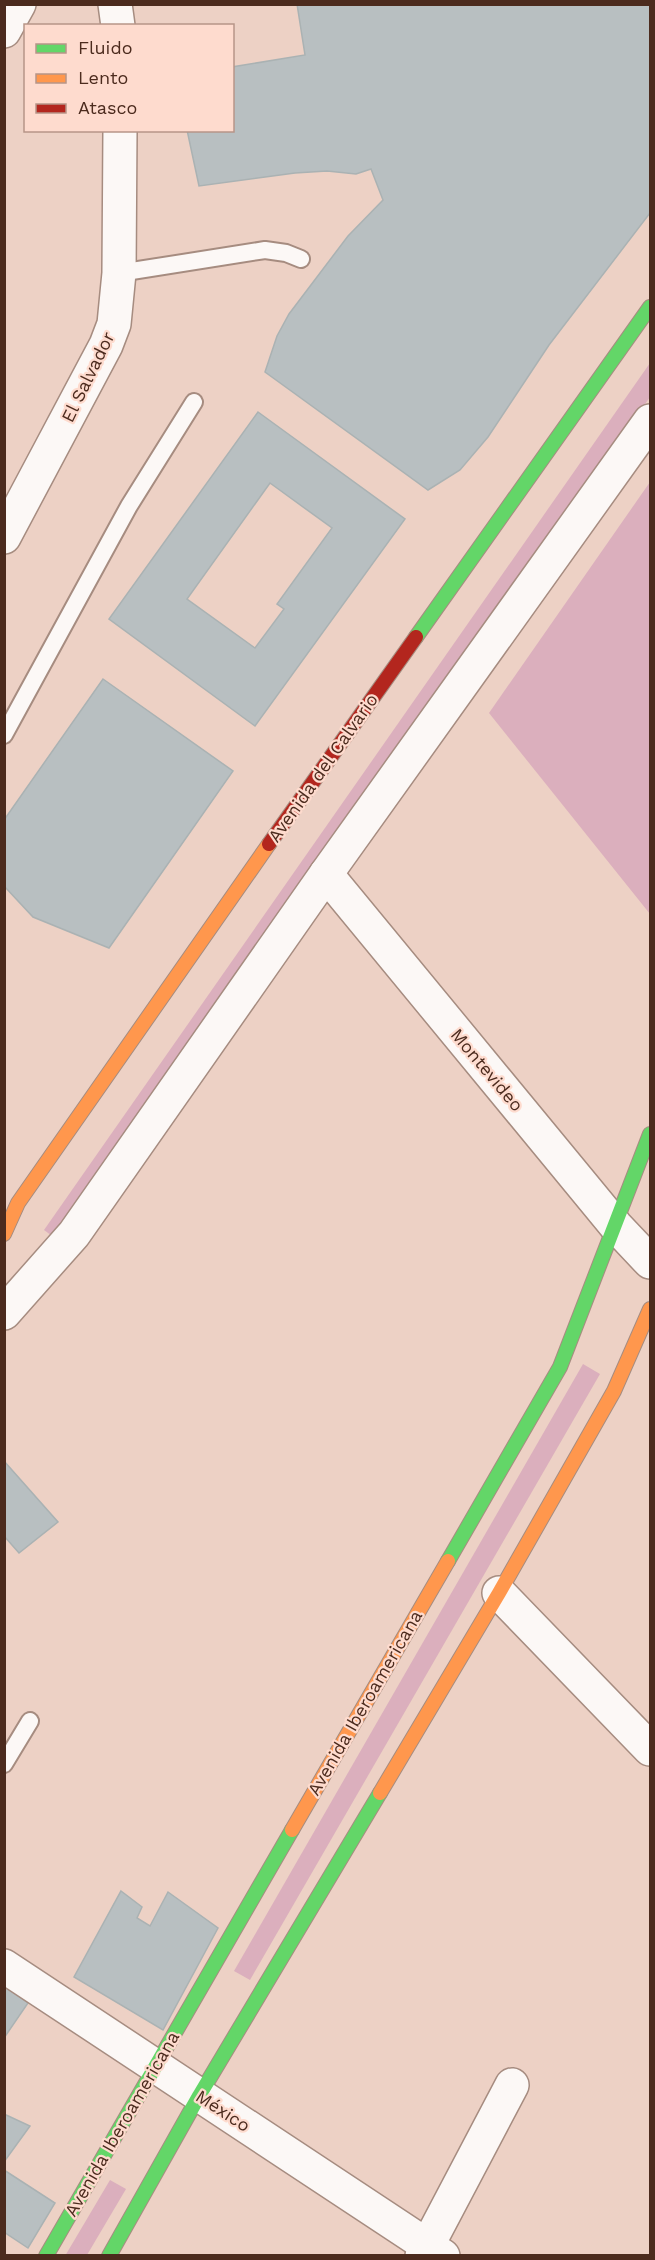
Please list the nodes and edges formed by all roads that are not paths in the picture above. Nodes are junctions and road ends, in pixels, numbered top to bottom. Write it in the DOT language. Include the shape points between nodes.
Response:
graph roads {
  1 [pos="19,4"];
  2 [pos="115,4"];
  3 [pos="118,24"];
  4 [pos="4,31"];
  5 [pos="120,132"];
  6 [pos="301,259"];
  7 [pos="119,273"];
  8 [pos="651,307"];
  9 [pos="194,402"];
  10 [pos="651,421"];
  11 [pos="4,537"];
  12 [pos="4,735"];
  13 [pos="326,874"];
  14 [pos="651,1134"];
  15 [pos="616,1226"];
  16 [pos="651,1227"];
  17 [pos="4,1234"];
  18 [pos="651,1262"];
  19 [pos="651,1309"];
  20 [pos="4,1313"];
  21 [pos="499,1593"];
  22 [pos="30,1721"];
  23 [pos="651,1749"];
  24 [pos="4,1764"];
  25 [pos="4,1966"];
  26 [pos="157,2066"];
  27 [pos="512,2085"];
  28 [pos="199,2096"];
  29 [pos="431,2252"];
  30 [pos="46,2256"];
  31 [pos="109,2256"];
  1 -- 4 [label="street"];
  2 -- 3 [label="street"];
  5 -- 7 [label="street, El Salvador"];
  6 -- 7 [label="lane" via="266,250"];
  7 -- 11 [label="street, El Salvador" via="114,324 106,345"];
  8 -- 17 [label="street, Avenida del Calvario" via="31,1183"];
  9 -- 12 [label="lane" via="129,506"];
  10 -- 13 [label="street"];
  13 -- 15 [label="street, Montevideo"];
  13 -- 20 [label="street" via="74,1234"];
  14 -- 15 [label="street, Avenida Iberoamericana"];
  15 -- 16 [label="street"];
  15 -- 18 [label="street, Montevideo"];
  15 -- 26 [label="street, Avenida Iberoamericana" via="560,1367"];
  19 -- 21 [label="street" via="614,1391"];
  21 -- 23 [label="street"];
  21 -- 28 [label="street"];
  22 -- 24 [label="lane"];
  25 -- 26 [label="street, México"];
  26 -- 28 [label="street, México"];
  26 -- 30 [label="street, Avenida Iberoamericana"];
  27 -- 29 [label="street"];
  28 -- 29 [label="street, México"];
  28 -- 31 [label="street"];
}
